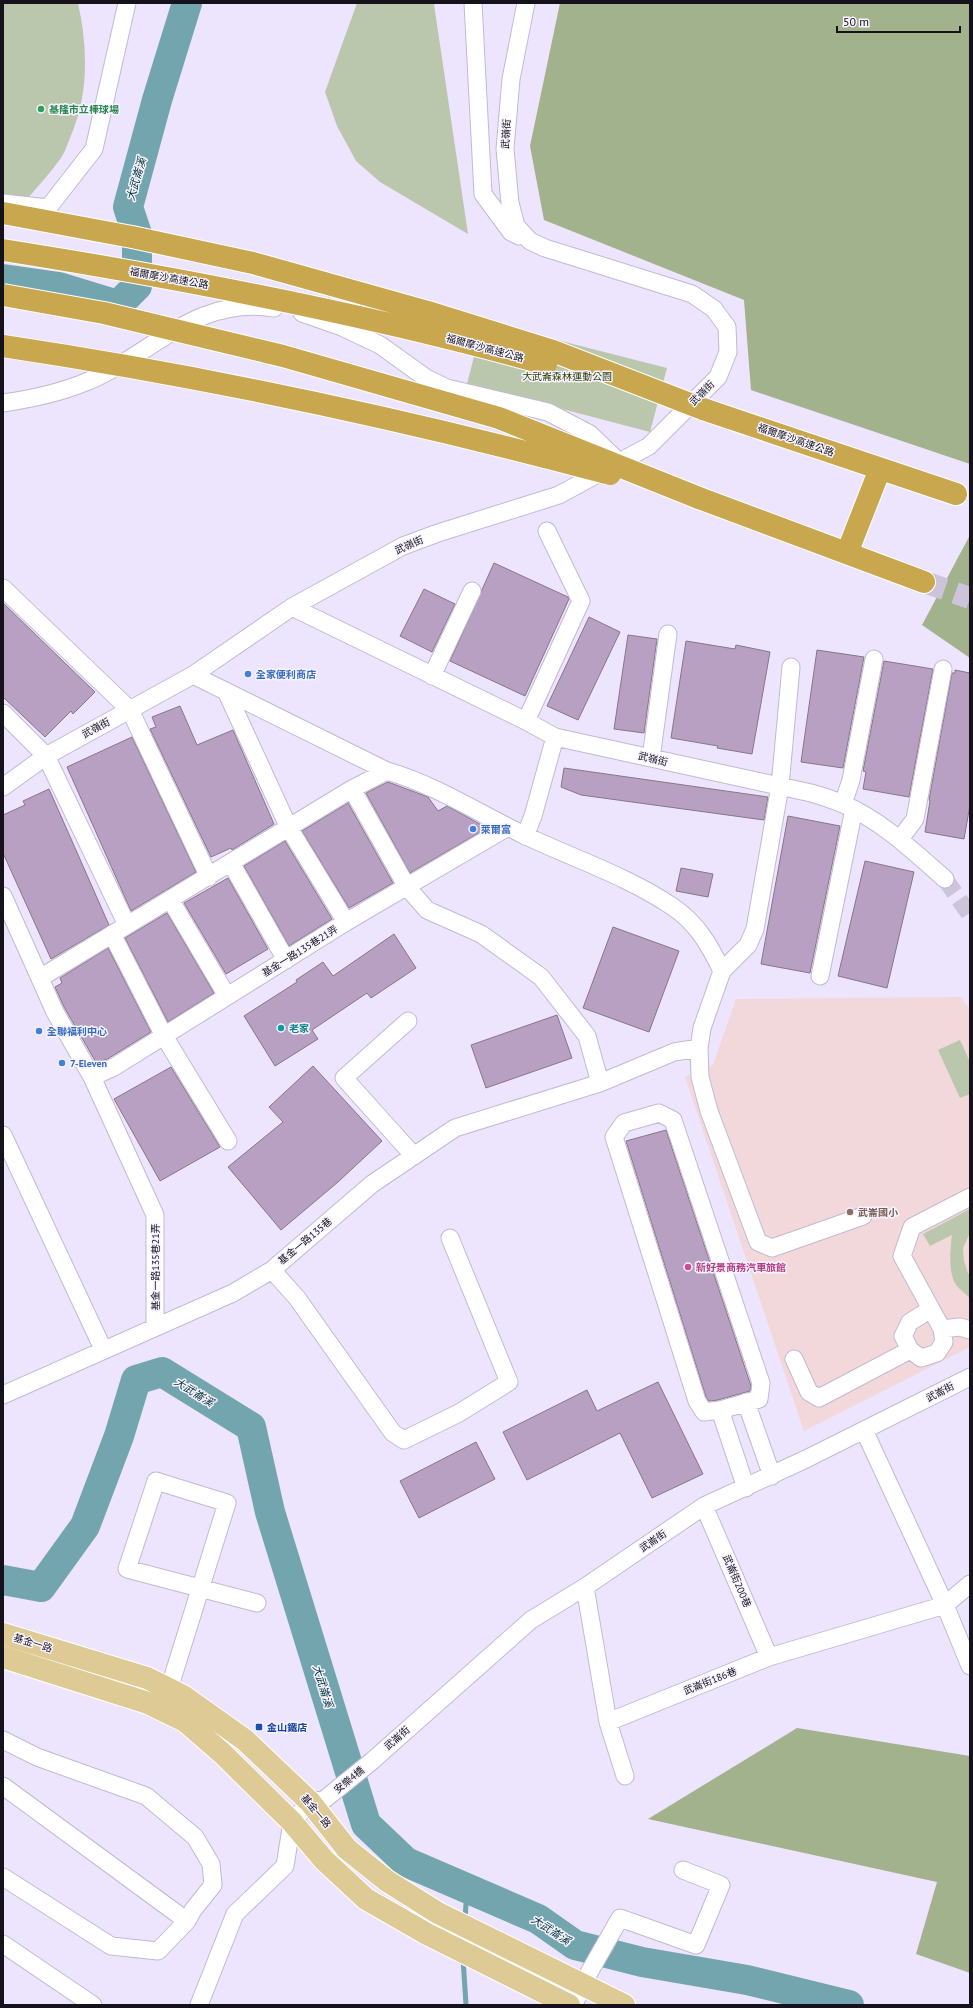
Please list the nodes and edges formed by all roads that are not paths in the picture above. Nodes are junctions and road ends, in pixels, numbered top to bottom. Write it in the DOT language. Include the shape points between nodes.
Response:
graph roads {
  1 [pos="127,3"];
  2 [pos="473,3"];
  3 [pos="526,3"];
  4 [pos="3,203"];
  5 [pos="3,213"];
  6 [pos="530,241"];
  7 [pos="3,250"];
  8 [pos="3,295"];
  9 [pos="3,335"];
  10 [pos="3,346"];
  11 [pos="3,403"];
  12 [pos="320,403"];
  13 [pos="703,409"];
  14 [pos="619,462"];
  15 [pos="880,469"];
  16 [pos="956,494"];
  17 [pos="699,498"];
  18 [pos="547,531"];
  19 [pos="847,552"];
  20 [pos="924,582"];
  21 [pos="3,588"];
  22 [pos="472,591"];
  23 [pos="292,607"];
  24 [pos="668,634"];
  25 [pos="874,659"];
  26 [pos="790,667"];
  27 [pos="943,668"];
  28 [pos="193,675"];
  29 [pos="432,676"];
  30 [pos="226,691"];
  31 [pos="130,710"];
  32 [pos="3,713"];
  33 [pos="526,721"];
  34 [pos="555,737"];
  35 [pos="46,756"];
  36 [pos="650,758"];
  37 [pos="387,771"];
  38 [pos="780,786"];
  39 [pos="3,787"];
  40 [pos="352,789"];
  41 [pos="849,807"];
  42 [pos="508,827"];
  43 [pos="289,828"];
  44 [pos="525,836"];
  45 [pos="900,839"];
  46 [pos="231,864"];
  47 [pos="208,877"];
  48 [pos="945,879"];
  49 [pos="407,887"];
  50 [pos="3,896"];
  51 [pos="170,899"];
  52 [pos="346,922"];
  53 [pos="127,925"];
  54 [pos="112,934"];
  55 [pos="286,960"];
  56 [pos="722,971"];
  57 [pos="820,976"];
  58 [pos="40,978"];
  59 [pos="227,996"];
  60 [pos="408,1021"];
  61 [pos="164,1036"];
  62 [pos="699,1048"];
  63 [pos="92,1077"];
  64 [pos="600,1083"];
  65 [pos="3,1136"];
  66 [pos="228,1141"];
  67 [pos="414,1156"];
  68 [pos="970,1197"];
  69 [pos="864,1216"];
  70 [pos="450,1238"];
  71 [pos="272,1270"];
  72 [pos="931,1309"];
  73 [pos="155,1327"];
  74 [pos="942,1329"];
  75 [pos="970,1330"];
  76 [pos="103,1349"];
  77 [pos="910,1350"];
  78 [pos="794,1359"];
  79 [pos="970,1377"];
  80 [pos="3,1395"];
  81 [pos="746,1402"];
  82 [pos="720,1410"];
  83 [pos="864,1430"];
  84 [pos="772,1476"];
  85 [pos="746,1488"];
  86 [pos="704,1506"];
  87 [pos="970,1584"];
  88 [pos="585,1587"];
  89 [pos="201,1589"];
  90 [pos="257,1603"];
  91 [pos="945,1605"];
  92 [pos="3,1634"];
  93 [pos="3,1657"];
  94 [pos="769,1657"];
  95 [pos="970,1666"];
  96 [pos="169,1689"];
  97 [pos="608,1722"];
  98 [pos="3,1740"];
  99 [pos="372,1761"];
  100 [pos="625,1776"];
  101 [pos="3,1786"];
  102 [pos="318,1800"];
  103 [pos="292,1822"];
  104 [pos="683,1870"];
  105 [pos="3,1877"];
  106 [pos="187,1921"];
  107 [pos="3,1944"];
  108 [pos="582,1984"];
  109 [pos="93,2005"];
  110 [pos="199,2005"];
  111 [pos="569,2005"];
  112 [pos="574,2005"];
  113 [pos="624,2005"];
  1 -- 4 [label="street" via="94,149 48,208"];
  2 -- 6 [label="street" via="483,194 511,232"];
  3 -- 6 [label="street, 武嶺街" via="511,79 505,149 510,203 516,226"];
  5 -- 13 [label="highway, bridge" via="260,265 428,312 553,351"];
  6 -- 14 [label="street, 武嶺街" via="692,294 714,309 727,327 728,352 718,377 648,446"];
  7 -- 13 [label="highway, 福爾摩沙高速公路, bridge" via="164,276 311,305 460,340"];
  8 -- 17 [label="highway, bridge" via="104,314 283,356 499,418"];
  9 -- 12 [label="highway, bridge" via="94,349"];
  10 -- 12 [label="highway, bridge" via="219,382"];
  11 -- 14 [label="street" via="33,398 86,382 145,350 184,324 228,307 257,305 298,312 342,327 380,345 426,378 447,388 548,412 590,434"];
  12 -- 17 [label="highway, bridge" via="491,442"];
  13 -- 15 [label="highway, 福爾摩沙高速公路"];
  14 -- 23 [label="street, 武嶺街" via="559,495 403,546"];
  15 -- 16 [label="highway, 福爾摩沙高速公路"];
  15 -- 19 [label="highway"];
  17 -- 19 [label="highway"];
  18 -- 33 [label="street" via="581,601"];
  19 -- 20 [label="highway"];
  21 -- 31 [label="street"];
  22 -- 29 [label="street"];
  23 -- 28 [label="street, 武嶺街"];
  23 -- 29 [label="street, 武嶺街"];
  24 -- 36 [label="street"];
  25 -- 41 [label="street" via="851,780"];
  26 -- 38 [label="street"];
  27 -- 45 [label="street" via="915,819"];
  28 -- 30 [label="street"];
  28 -- 31 [label="street, 武嶺街"];
  29 -- 33 [label="street, 武嶺街"];
  30 -- 37 [label="street"];
  30 -- 43 [label="street"];
  31 -- 35 [label="street, 武嶺街"];
  31 -- 47 [label="street"];
  32 -- 35 [label="street"];
  33 -- 34 [label="street, 武嶺街"];
  34 -- 36 [label="street, 武嶺街"];
  34 -- 44 [label="street"];
  35 -- 39 [label="street, 武嶺街"];
  35 -- 53 [label="street"];
  36 -- 38 [label="street, 武嶺街"];
  37 -- 40 [label="street"];
  37 -- 42 [label="street" via="411,778"];
  38 -- 41 [label="street, 武嶺街" via="811,793"];
  38 -- 56 [label="street" via="755,929 748,945"];
  40 -- 43 [label="street"];
  40 -- 49 [label="street"];
  41 -- 45 [label="street, 武嶺街"];
  41 -- 57 [label="street"];
  42 -- 44 [label="street"];
  42 -- 49 [label="street, 基金一路135巷21弄"];
  43 -- 46 [label="street"];
  43 -- 52 [label="street"];
  44 -- 56 [label="street" via="629,882 674,907 696,926"];
  45 -- 48 [label="street, 武嶺街"];
  46 -- 47 [label="street"];
  46 -- 55 [label="street"];
  47 -- 51 [label="street"];
  49 -- 52 [label="street, 基金一路135巷21弄"];
  49 -- 64 [label="street" via="426,910 481,934 541,977 587,1036"];
  50 -- 58 [label="street, 基金一路135巷21弄"];
  51 -- 53 [label="street"];
  51 -- 59 [label="street"];
  52 -- 55 [label="street, 基金一路135巷21弄"];
  53 -- 54 [label="street"];
  54 -- 58 [label="street"];
  54 -- 61 [label="street"];
  55 -- 59 [label="street, 基金一路135巷21弄"];
  56 -- 62 [label="street" via="702,1028"];
  58 -- 63 [label="street, 基金一路135巷21弄" via="55,1012"];
  59 -- 61 [label="street, 基金一路135巷21弄"];
  60 -- 67 [label="street" via="344,1078"];
  61 -- 63 [label="street, 基金一路135巷21弄"];
  61 -- 66 [label="street"];
  62 -- 64 [label="street, 基金一路135巷" via="674,1052"];
  62 -- 69 [label="street" via="700,1077 709,1111 758,1242 772,1248"];
  63 -- 73 [label="street, 基金一路135巷21弄" via="155,1214"];
  64 -- 67 [label="street, 基金一路135巷" via="455,1128"];
  65 -- 76 [label="street"];
  67 -- 71 [label="street, 基金一路135巷" via="372,1184"];
  68 -- 72 [label="street" via="912,1227 902,1256"];
  70 -- 71 [label="street" via="509,1382 459,1413 404,1440 393,1433 297,1298"];
  71 -- 73 [label="street, 基金一路135巷" via="233,1292"];
  72 -- 74 [label="street"];
  72 -- 77 [label="street" via="910,1322 903,1336"];
  73 -- 76 [label="street, 基金一路135巷"];
  74 -- 75 [label="street" via="960,1327"];
  74 -- 77 [label="street" via="944,1342 937,1352 921,1358"];
  76 -- 80 [label="street, 基金一路135巷"];
  77 -- 78 [label="street" via="819,1398 809,1392"];
  79 -- 83 [label="street, 武崙街"];
  81 -- 82 [label="street"];
  81 -- 82 [label="street" via="758,1399 761,1383 673,1120 659,1113 624,1123 614,1137 697,1401 704,1412"];
  81 -- 84 [label="street"];
  82 -- 85 [label="street"];
  83 -- 84 [label="street, 武崙街"];
  83 -- 91 [label="street"];
  84 -- 85 [label="street, 武崙街"];
  85 -- 86 [label="street, 武崙街"];
  86 -- 88 [label="street, 武崙街"];
  86 -- 94 [label="street, 武崙街200巷"];
  87 -- 91 [label="street"];
  88 -- 97 [label="street"];
  88 -- 99 [label="street, 武崙街" via="531,1620"];
  89 -- 89 [label="street" via="127,1569 156,1481 227,1503"];
  89 -- 90 [label="street"];
  89 -- 96 [label="street"];
  91 -- 94 [label="street, 武崙街186巷"];
  91 -- 95 [label="street"];
  92 -- 96 [label="main road, 基金一路" via="147,1678"];
  93 -- 103 [label="main road" via="148,1703 185,1721 223,1754"];
  94 -- 97 [label="street, 武崙街186巷"];
  96 -- 102 [label="main road, 基金一路" via="213,1716"];
  97 -- 100 [label="street"];
  98 -- 106 [label="street" via="37,1757 146,1796 195,1837 212,1864 213,1885"];
  99 -- 102 [label="street, 安樂4橋"];
  101 -- 106 [label="street"];
  102 -- 103 [label="street, 安樂4橋"];
  102 -- 108 [label="main road, 基金一路" via="347,1849 387,1881 438,1913"];
  103 -- 110 [label="street" via="285,1866 235,1914"];
  103 -- 111 [label="main road" via="324,1860 366,1899 427,1934"];
  104 -- 108 [label="street" via="721,1885 696,1945 620,1918"];
  105 -- 106 [label="street" via="111,1946 158,1951"];
  107 -- 109 [label="street"];
  108 -- 112 [label="street"];
  108 -- 113 [label="main road, 基金一路"];
}
